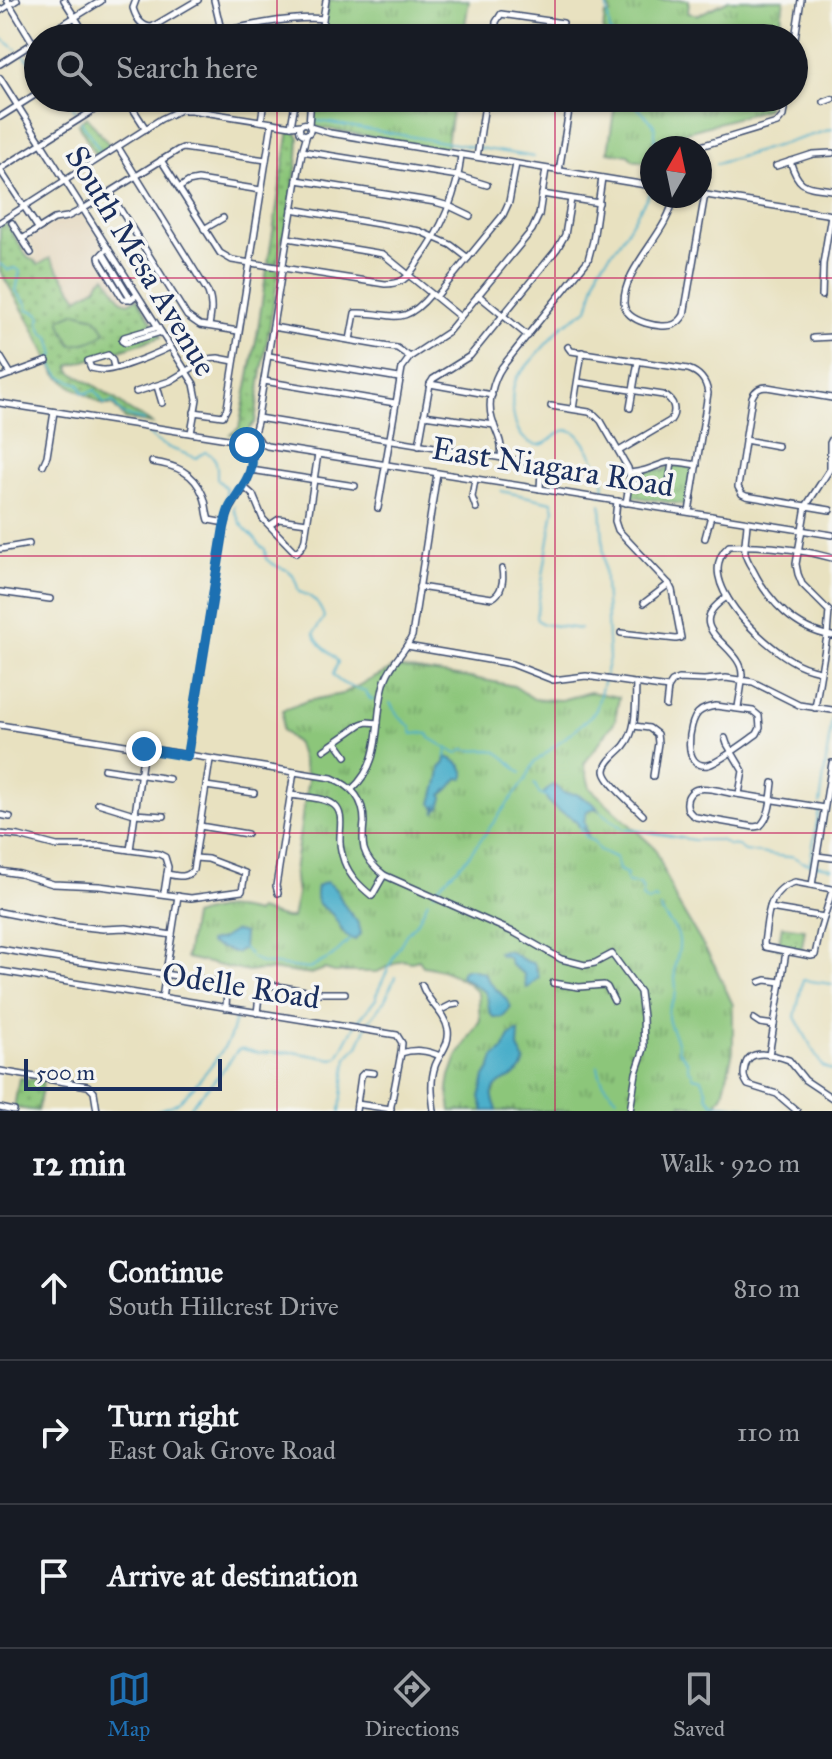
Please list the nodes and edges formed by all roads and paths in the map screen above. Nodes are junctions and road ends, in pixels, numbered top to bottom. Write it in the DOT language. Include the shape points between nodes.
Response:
graph roads {
  1 [pos="17,0"];
  2 [pos="64,0"];
  3 [pos="136,0"];
  4 [pos="198,0"];
  5 [pos="214,0"];
  6 [pos="326,0"];
  7 [pos="801,0"];
  8 [pos="101,1"];
  9 [pos="8,2"];
  10 [pos="0,11"];
  11 [pos="74,16"];
  12 [pos="323,19"];
  13 [pos="563,23"];
  14 [pos="25,24"];
  15 [pos="62,24"];
  16 [pos="79,24"];
  17 [pos="143,24"];
  18 [pos="157,24"];
  19 [pos="219,24"];
  20 [pos="265,24"];
  21 [pos="322,24"];
  22 [pos="496,24"];
  23 [pos="797,24"];
  24 [pos="24,48"];
  25 [pos="0,64"];
  26 [pos="0,78"];
  27 [pos="832,99"];
  28 [pos="24,102"];
  29 [pos="824,102"];
  30 [pos="17,106"];
  31 [pos="91,112"];
  32 [pos="135,112"];
  33 [pos="176,112"];
  34 [pos="214,112"];
  35 [pos="262,112"];
  36 [pos="294,112"];
  37 [pos="484,112"];
  38 [pos="569,112"];
  39 [pos="783,112"];
  40 [pos="0,117"];
  41 [pos="261,121"];
  42 [pos="272,123"];
  43 [pos="291,126"];
  44 [pos="146,129"];
  45 [pos="305,129"];
  46 [pos="712,143"];
  47 [pos="41,144"];
  48 [pos="118,147"];
  49 [pos="302,149"];
  50 [pos="832,153"];
  51 [pos="461,155"];
  52 [pos="477,157"];
  53 [pos="161,160"];
  54 [pos="266,160"];
  55 [pos="790,161"];
  56 [pos="516,164"];
  57 [pos="776,166"];
  58 [pos="0,169"];
  59 [pos="546,169"];
  60 [pos="559,171"];
  61 [pos="136,176"];
  62 [pos="458,176"];
  63 [pos="602,178"];
  64 [pos="297,180"];
  65 [pos="65,181"];
  66 [pos="640,184"];
  67 [pos="487,185"];
  68 [pos="179,188"];
  69 [pos="261,190"];
  70 [pos="832,190"];
  71 [pos="110,193"];
  72 [pos="542,194"];
  73 [pos="712,196"];
  74 [pos="571,199"];
  75 [pos="599,203"];
  76 [pos="449,206"];
  77 [pos="24,207"];
  78 [pos="671,208"];
  79 [pos="700,208"];
  80 [pos="83,209"];
  81 [pos="292,209"];
  82 [pos="832,215"];
  83 [pos="470,216"];
  84 [pos="223,218"];
  85 [pos="0,222"];
  86 [pos="12,223"];
  87 [pos="38,228"];
  88 [pos="204,229"];
  89 [pos="435,236"];
  90 [pos="24,237"];
  91 [pos="288,238"];
  92 [pos="829,245"];
  93 [pos="106,250"];
  94 [pos="31,253"];
  95 [pos="468,258"];
  96 [pos="249,262"];
  97 [pos="283,268"];
  98 [pos="409,274"];
  99 [pos="433,295"];
  100 [pos="478,295"];
  101 [pos="822,296"];
  102 [pos="134,297"];
  103 [pos="503,316"];
  104 [pos="460,317"];
  105 [pos="209,326"];
  106 [pos="273,327"];
  107 [pos="159,330"];
  108 [pos="238,331"];
  109 [pos="528,336"];
  110 [pos="832,337"];
  111 [pos="813,338"];
  112 [pos="350,340"];
  113 [pos="170,347"];
  114 [pos="568,347"];
  115 [pos="582,352"];
  116 [pos="0,356"];
  117 [pos="269,356"];
  118 [pos="410,357"];
  119 [pos="47,361"];
  120 [pos="234,361"];
  121 [pos="638,361"];
  122 [pos="114,367"];
  123 [pos="186,372"];
  124 [pos="11,374"];
  125 [pos="0,378"];
  126 [pos="399,378"];
  127 [pos="264,381"];
  128 [pos="578,382"];
  129 [pos="430,384"];
  130 [pos="157,386"];
  131 [pos="633,390"];
  132 [pos="136,392"];
  133 [pos="492,395"];
  134 [pos="832,398"];
  135 [pos="0,403"];
  136 [pos="162,403"];
  137 [pos="395,403"];
  138 [pos="551,406"];
  139 [pos="630,408"];
  140 [pos="573,409"];
  141 [pos="54,412"];
  142 [pos="194,412"];
  143 [pos="424,415"];
  144 [pos="258,420"];
  145 [pos="494,425"];
  146 [pos="191,433"];
  147 [pos="250,437"];
  148 [pos="832,439"];
  149 [pos="233,440"];
  150 [pos="389,440"];
  151 [pos="745,440"];
  152 [pos="254,445"];
  153 [pos="419,445"];
  154 [pos="778,446"];
  155 [pos="619,451"];
  156 [pos="318,454"];
  157 [pos="501,457"];
  158 [pos="152,462"];
  159 [pos="672,463"];
  160 [pos="43,465"];
  161 [pos="385,465"];
  162 [pos="697,465"];
  163 [pos="831,469"];
  164 [pos="251,470"];
  165 [pos="437,473"];
  166 [pos="630,473"];
  167 [pos="314,479"];
  168 [pos="475,479"];
  169 [pos="629,483"];
  170 [pos="355,486"];
  171 [pos="648,486"];
  172 [pos="244,487"];
  173 [pos="540,489"];
  174 [pos="667,495"];
  175 [pos="617,501"];
  176 [pos="626,503"];
  177 [pos="806,506"];
  178 [pos="378,508"];
  179 [pos="476,508"];
  180 [pos="830,510"];
  181 [pos="689,512"];
  182 [pos="711,516"];
  183 [pos="747,522"];
  184 [pos="225,523"];
  185 [pos="307,523"];
  186 [pos="270,525"];
  187 [pos="802,530"];
  188 [pos="832,535"];
  189 [pos="705,538"];
  190 [pos="29,544"];
  191 [pos="745,545"];
  192 [pos="0,549"];
  193 [pos="798,552"];
  194 [pos="832,558"];
  195 [pos="502,569"];
  196 [pos="669,584"];
  197 [pos="419,587"];
  198 [pos="0,592"];
  199 [pos="727,597"];
  200 [pos="50,599"];
  201 [pos="644,603"];
  202 [pos="621,633"];
  203 [pos="829,636"];
  204 [pos="407,646"];
  205 [pos="820,671"];
  206 [pos="741,680"];
  207 [pos="636,683"];
  208 [pos="668,688"];
  209 [pos="666,706"];
  210 [pos="738,708"];
  211 [pos="815,708"];
  212 [pos="832,710"];
  213 [pos="378,723"];
  214 [pos="0,725"];
  215 [pos="634,726"];
  216 [pos="725,738"];
  217 [pos="336,742"];
  218 [pos="144,749"];
  219 [pos="324,750"];
  220 [pos="731,751"];
  221 [pos="187,756"];
  222 [pos="346,756"];
  223 [pos="210,760"];
  224 [pos="832,763"];
  225 [pos="104,769"];
  226 [pos="294,772"];
  227 [pos="140,776"];
  228 [pos="653,776"];
  229 [pos="169,779"];
  230 [pos="773,783"];
  231 [pos="206,786"];
  232 [pos="352,789"];
  233 [pos="254,793"];
  234 [pos="739,794"];
  235 [pos="290,795"];
  236 [pos="770,799"];
  237 [pos="98,803"];
  238 [pos="824,808"];
  239 [pos="134,814"];
  240 [pos="0,815"];
  241 [pos="643,815"];
  242 [pos="164,816"];
  243 [pos="10,817"];
  244 [pos="200,826"];
  245 [pos="0,834"];
  246 [pos="247,834"];
  247 [pos="130,850"];
  248 [pos="817,856"];
  249 [pos="195,858"];
  250 [pos="832,858"];
  251 [pos="0,871"];
  252 [pos="167,874"];
  253 [pos="384,875"];
  254 [pos="812,885"];
  255 [pos="832,890"];
  256 [pos="164,893"];
  257 [pos="278,893"];
  258 [pos="178,896"];
  259 [pos="770,908"];
  260 [pos="0,912"];
  261 [pos="824,917"];
  262 [pos="172,935"];
  263 [pos="0,949"];
  264 [pos="786,952"];
  265 [pos="0,971"];
  266 [pos="166,974"];
  267 [pos="760,982"];
  268 [pos="781,982"];
  269 [pos="553,983"];
  270 [pos="422,985"];
  271 [pos="345,993"];
  272 [pos="162,998"];
  273 [pos="614,1001"];
  274 [pos="457,1004"];
  275 [pos="226,1008"];
  276 [pos="439,1011"];
  277 [pos="257,1013"];
  278 [pos="754,1019"];
  279 [pos="774,1025"];
  280 [pos="401,1053"];
  281 [pos="769,1055"];
  282 [pos="440,1056"];
  283 [pos="0,1071"];
  284 [pos="374,1073"];
  285 [pos="832,1098"];
  286 [pos="357,1107"];
  287 [pos="0,1108"];
  288 [pos="391,1110"];
  289 [pos="14,1111"];
  290 [pos="97,1111"];
  291 [pos="434,1111"];
  292 [pos="630,1111"];
  293 [pos="797,1111"];
  1 -- 9 [label="street"];
  2 -- 11 [label="street"];
  3 -- 17 [label="street" via="133,8"];
  4 -- 18 [label="street"];
  5 -- 19 [label="street"];
  6 -- 12 [label="street"];
  7 -- 23 [label="street"];
  8 -- 11 [label="street"];
  9 -- 10 [label="street"];
  9 -- 14 [label="street"];
  11 -- 15 [label="street"];
  11 -- 16 [label="street"];
  12 -- 20 [label="street"];
  12 -- 21 [label="street"];
  13 -- 22 [label="street" via="505,14"];
  24 -- 25 [label="street"];
  26 -- 30 [label="street, South Mesa Avenue"];
  27 -- 29 [label="street"];
  28 -- 30 [label="street"];
  30 -- 40 [label="street"];
  30 -- 47 [label="street, South Mesa Avenue"];
  31 -- 47 [label="street"];
  32 -- 44 [label="street"];
  33 -- 44 [label="street"];
  34 -- 41 [label="street"];
  35 -- 41 [label="street"];
  36 -- 43 [label="street"];
  37 -- 52 [label="street"];
  38 -- 60 [label="street"];
  39 -- 46 [label="street" via="777,123"];
  41 -- 42 [label="street"];
  42 -- 43 [label="street"];
  42 -- 54 [label="street"];
  43 -- 45 [label="street"];
  44 -- 48 [label="street"];
  45 -- 49 [label="street"];
  45 -- 51 [label="street"];
  47 -- 58 [label="street"];
  47 -- 65 [label="street, South Mesa Avenue"];
  48 -- 61 [label="street"];
  48 -- 65 [label="street"];
  49 -- 62 [label="street"];
  49 -- 64 [label="street"];
  50 -- 55 [label="street"];
  51 -- 52 [label="street"];
  51 -- 62 [label="street"];
  52 -- 56 [label="street"];
  53 -- 54 [label="street" via="183,148"];
  53 -- 61 [label="street"];
  53 -- 68 [label="street"];
  54 -- 69 [label="street"];
  55 -- 57 [label="street"];
  55 -- 70 [label="street" via="801,184"];
  56 -- 59 [label="street"];
  56 -- 95 [label="street" via="507,208"];
  58 -- 77 [label="street"];
  59 -- 60 [label="street"];
  59 -- 72 [label="street"];
  60 -- 63 [label="street"];
  61 -- 71 [label="street"];
  61 -- 105 [label="street" via="208,292"];
  62 -- 67 [label="street"];
  62 -- 76 [label="street"];
  63 -- 66 [label="street"];
  63 -- 75 [label="street"];
  64 -- 76 [label="street"];
  64 -- 81 [label="street"];
  65 -- 77 [label="street"];
  65 -- 80 [label="street, South Mesa Avenue"];
  68 -- 69 [label="street" via="198,180"];
  68 -- 88 [label="street"];
  69 -- 96 [label="street"];
  71 -- 80 [label="street"];
  71 -- 105 [label="street" via="187,316"];
  72 -- 74 [label="street"];
  72 -- 100 [label="street" via="532,230"];
  73 -- 82 [label="street"];
  74 -- 75 [label="street"];
  74 -- 103 [label="street" via="562,242"];
  75 -- 109 [label="street" via="588,260"];
  76 -- 83 [label="street"];
  76 -- 89 [label="street"];
  77 -- 85 [label="street"];
  77 -- 87 [label="street"];
  78 -- 79 [label="street" via="627,284 624,309 639,321 673,325 684,315"];
  80 -- 87 [label="street"];
  80 -- 93 [label="street, South Mesa Avenue"];
  81 -- 89 [label="street"];
  81 -- 91 [label="street"];
  82 -- 92 [label="street"];
  84 -- 88 [label="street"];
  86 -- 90 [label="street"];
  87 -- 90 [label="street"];
  88 -- 96 [label="street" via="225,257"];
  89 -- 95 [label="street"];
  89 -- 98 [label="street"];
  90 -- 94 [label="street"];
  91 -- 97 [label="street"];
  91 -- 98 [label="street" via="378,252"];
  92 -- 101 [label="street"];
  93 -- 102 [label="street, South Mesa Avenue"];
  93 -- 102 [label="street" via="100,261 123,299"];
  95 -- 99 [label="street"];
  96 -- 97 [label="street"];
  96 -- 108 [label="street"];
  97 -- 98 [label="street" via="385,284"];
  97 -- 106 [label="street"];
  98 -- 99 [label="street"];
  99 -- 104 [label="street"];
  99 -- 112 [label="street" via="409,314 355,313"];
  100 -- 103 [label="street"];
  100 -- 104 [label="street"];
  102 -- 107 [label="street, South Mesa Avenue"];
  103 -- 109 [label="street"];
  103 -- 129 [label="street" via="470,356"];
  104 -- 118 [label="street" via="448,332"];
  105 -- 108 [label="street"];
  106 -- 112 [label="street"];
  106 -- 117 [label="street"];
  107 -- 107 [label="street" via="124,337 122,341 125,343"];
  107 -- 113 [label="street, South Mesa Avenue"];
  108 -- 120 [label="street"];
  109 -- 133 [label="street" via="499,372"];
  110 -- 111 [label="street"];
  112 -- 118 [label="street" via="397,348"];
  113 -- 122 [label="street"];
  113 -- 123 [label="street, South Mesa Avenue"];
  114 -- 115 [label="street"];
  115 -- 121 [label="street"];
  115 -- 128 [label="street"];
  116 -- 124 [label="street"];
  117 -- 126 [label="street"];
  117 -- 127 [label="street"];
  118 -- 126 [label="street"];
  119 -- 124 [label="street"];
  120 -- 123 [label="street" via="207,359"];
  120 -- 142 [label="street" via="223,416"];
  121 -- 131 [label="street"];
  121 -- 162 [label="street" via="688,369 705,381 708,393"];
  122 -- 122 [label="street" via="91,368 88,361 108,355"];
  123 -- 130 [label="street"];
  123 -- 142 [label="street, South Mesa Avenue" via="196,391"];
  124 -- 125 [label="street"];
  126 -- 137 [label="street"];
  127 -- 137 [label="street"];
  127 -- 144 [label="street"];
  128 -- 131 [label="street"];
  128 -- 140 [label="street"];
  129 -- 133 [label="street"];
  129 -- 143 [label="street"];
  130 -- 132 [label="street"];
  130 -- 136 [label="street"];
  131 -- 139 [label="street"];
  131 -- 155 [label="street" via="668,397 674,414"];
  133 -- 145 [label="street"];
  134 -- 151 [label="street" via="758,389"];
  135 -- 141 [label="street, East Niagara Road"];
  137 -- 150 [label="street"];
  138 -- 140 [label="street"];
  140 -- 155 [label="street" via="595,415"];
  141 -- 146 [label="street, East Niagara Road"];
  141 -- 160 [label="street"];
  142 -- 146 [label="street, South Mesa Avenue"];
  143 -- 145 [label="street"];
  143 -- 153 [label="street"];
  144 -- 147 [label="street"];
  144 -- 150 [label="street"];
  144 -- 152 [label="street"];
  145 -- 157 [label="street"];
  146 -- 149 [label="street, East Niagara Road"];
  147 -- 149 [label="street, East Niagara Road"];
  147 -- 152 [label="street" via="256,437"];
  148 -- 163 [label="street"];
  149 -- 152 [label="street, East Niagara Road"];
  150 -- 153 [label="street"];
  150 -- 161 [label="street"];
  151 -- 154 [label="street"];
  151 -- 177 [label="street" via="739,491"];
  152 -- 156 [label="street, East Niagara Road"];
  152 -- 164 [label="street"];
  153 -- 157 [label="street"];
  155 -- 166 [label="street"];
  156 -- 161 [label="street, East Niagara Road"];
  156 -- 167 [label="street"];
  157 -- 173 [label="street" via="538,465"];
  158 -- 184 [label="street" via="175,466 194,479 209,520"];
  159 -- 162 [label="street"];
  159 -- 166 [label="street"];
  159 -- 174 [label="street"];
  161 -- 165 [label="street, East Niagara Road"];
  161 -- 178 [label="street"];
  162 -- 181 [label="street"];
  163 -- 177 [label="street"];
  164 -- 167 [label="street"];
  164 -- 172 [label="street"];
  165 -- 168 [label="street, East Niagara Road"];
  165 -- 197 [label="street"];
  166 -- 169 [label="street"];
  167 -- 170 [label="street"];
  167 -- 185 [label="street"];
  168 -- 173 [label="street, East Niagara Road"];
  168 -- 179 [label="street"];
  169 -- 171 [label="street"];
  169 -- 176 [label="street"];
  172 -- 184 [label="street"];
  172 -- 186 [label="street"];
  173 -- 175 [label="street, East Niagara Road"];
  175 -- 176 [label="street, East Niagara Road"];
  175 -- 196 [label="street" via="618,530"];
  176 -- 181 [label="street, East Niagara Road"];
  177 -- 180 [label="street"];
  177 -- 187 [label="street"];
  181 -- 182 [label="street, East Niagara Road"];
  182 -- 183 [label="street, East Niagara Road"];
  182 -- 189 [label="street"];
  183 -- 187 [label="street, East Niagara Road"];
  183 -- 191 [label="street"];
  184 -- 221 [label="street"];
  185 -- 186 [label="street" via="279,519"];
  185 -- 186 [label="street" via="296,553"];
  187 -- 188 [label="street, East Niagara Road"];
  187 -- 193 [label="street"];
  190 -- 192 [label="street"];
  191 -- 193 [label="street"];
  191 -- 199 [label="street" via="729,546 721,555 718,573"];
  191 -- 203 [label="street" via="770,598 802,626"];
  193 -- 194 [label="street"];
  193 -- 203 [label="street" via="802,584 829,611"];
  195 -- 197 [label="street" via="500,592 492,598"];
  196 -- 201 [label="street"];
  196 -- 202 [label="street" via="681,638"];
  197 -- 204 [label="street"];
  198 -- 200 [label="street"];
  199 -- 205 [label="street" via="775,649"];
  199 -- 206 [label="street" via="714,606 711,633 739,663"];
  203 -- 205 [label="street"];
  204 -- 207 [label="street" via="512,664 553,680 586,676"];
  204 -- 213 [label="street" via="387,674"];
  205 -- 211 [label="street"];
  206 -- 208 [label="street" via="678,679"];
  206 -- 210 [label="street"];
  206 -- 211 [label="street"];
  207 -- 208 [label="street"];
  207 -- 215 [label="street"];
  208 -- 209 [label="street"];
  210 -- 220 [label="street" via="753,711 761,722 757,734"];
  210 -- 220 [label="street" via="702,710 694,719 689,747 703,765"];
  211 -- 212 [label="street"];
  213 -- 217 [label="street" via="361,724"];
  213 -- 232 [label="street" via="373,757"];
  214 -- 218 [label="street"];
  215 -- 228 [label="street" via="657,734"];
  215 -- 241 [label="street" via="605,770"];
  216 -- 220 [label="street"];
  217 -- 219 [label="street"];
  217 -- 222 [label="street"];
  218 -- 221 [label="street"];
  218 -- 227 [label="street"];
  220 -- 234 [label="street" via="743,771"];
  221 -- 223 [label="street"];
  223 -- 226 [label="street"];
  223 -- 231 [label="street"];
  224 -- 238 [label="street"];
  225 -- 227 [label="street"];
  226 -- 232 [label="street" via="332,778"];
  226 -- 235 [label="street"];
  227 -- 229 [label="street"];
  227 -- 239 [label="street"];
  230 -- 236 [label="street"];
  231 -- 233 [label="street"];
  231 -- 244 [label="street"];
  232 -- 253 [label="street" via="361,803 368,860"];
  234 -- 236 [label="street"];
  234 -- 236 [label="street" via="696,789 688,796 688,809 696,817 754,827 765,823"];
  235 -- 253 [label="street" via="326,801 338,809 345,863 356,883 372,896"];
  235 -- 257 [label="street"];
  236 -- 238 [label="street"];
  237 -- 239 [label="street"];
  238 -- 248 [label="street"];
  239 -- 242 [label="street"];
  239 -- 247 [label="street"];
  240 -- 243 [label="street"];
  244 -- 246 [label="street"];
  244 -- 249 [label="street"];
  245 -- 247 [label="street" via="57,846"];
  247 -- 252 [label="street" via="165,857"];
  248 -- 250 [label="street"];
  248 -- 254 [label="street"];
  249 -- 252 [label="street" via="189,875"];
  249 -- 258 [label="street" via="245,873 242,891"];
  251 -- 256 [label="street" via="53,884"];
  252 -- 256 [label="street"];
  253 -- 292 [label="street" via="561,959 585,965 612,954 640,992 643,1017 644,1049"];
  254 -- 255 [label="street"];
  254 -- 259 [label="street" via="790,883 774,895"];
  255 -- 261 [label="street"];
  256 -- 258 [label="street"];
  258 -- 262 [label="street"];
  259 -- 261 [label="street"];
  259 -- 264 [label="street" via="765,947"];
  260 -- 262 [label="street" via="78,927"];
  261 -- 264 [label="street" via="815,955"];
  262 -- 266 [label="street"];
  263 -- 266 [label="street"];
  264 -- 268 [label="street"];
  265 -- 272 [label="street, Odelle Road"];
  266 -- 272 [label="street"];
  266 -- 275 [label="street" via="227,986"];
  267 -- 268 [label="street"];
  268 -- 279 [label="street"];
  269 -- 273 [label="street" via="604,985"];
  270 -- 276 [label="street"];
  271 -- 277 [label="street" via="271,985 259,996"];
  272 -- 275 [label="street, Odelle Road"];
  274 -- 276 [label="street"];
  275 -- 277 [label="street, Odelle Road"];
  276 -- 282 [label="street" via="449,1034"];
  277 -- 280 [label="street, Odelle Road" via="397,1035"];
  278 -- 279 [label="street"];
  279 -- 281 [label="street"];
  280 -- 282 [label="street" via="413,1049"];
  280 -- 288 [label="street"];
  281 -- 285 [label="street" via="789,1060 805,1080"];
  281 -- 293 [label="street" via="753,1055 746,1061 744,1077 748,1085 777,1094"];
  282 -- 291 [label="street" via="431,1087"];
  283 -- 290 [label="street" via="88,1086"];
  284 -- 286 [label="street" via="361,1076"];
  286 -- 288 [label="street"];
  287 -- 289 [label="street"];
}
